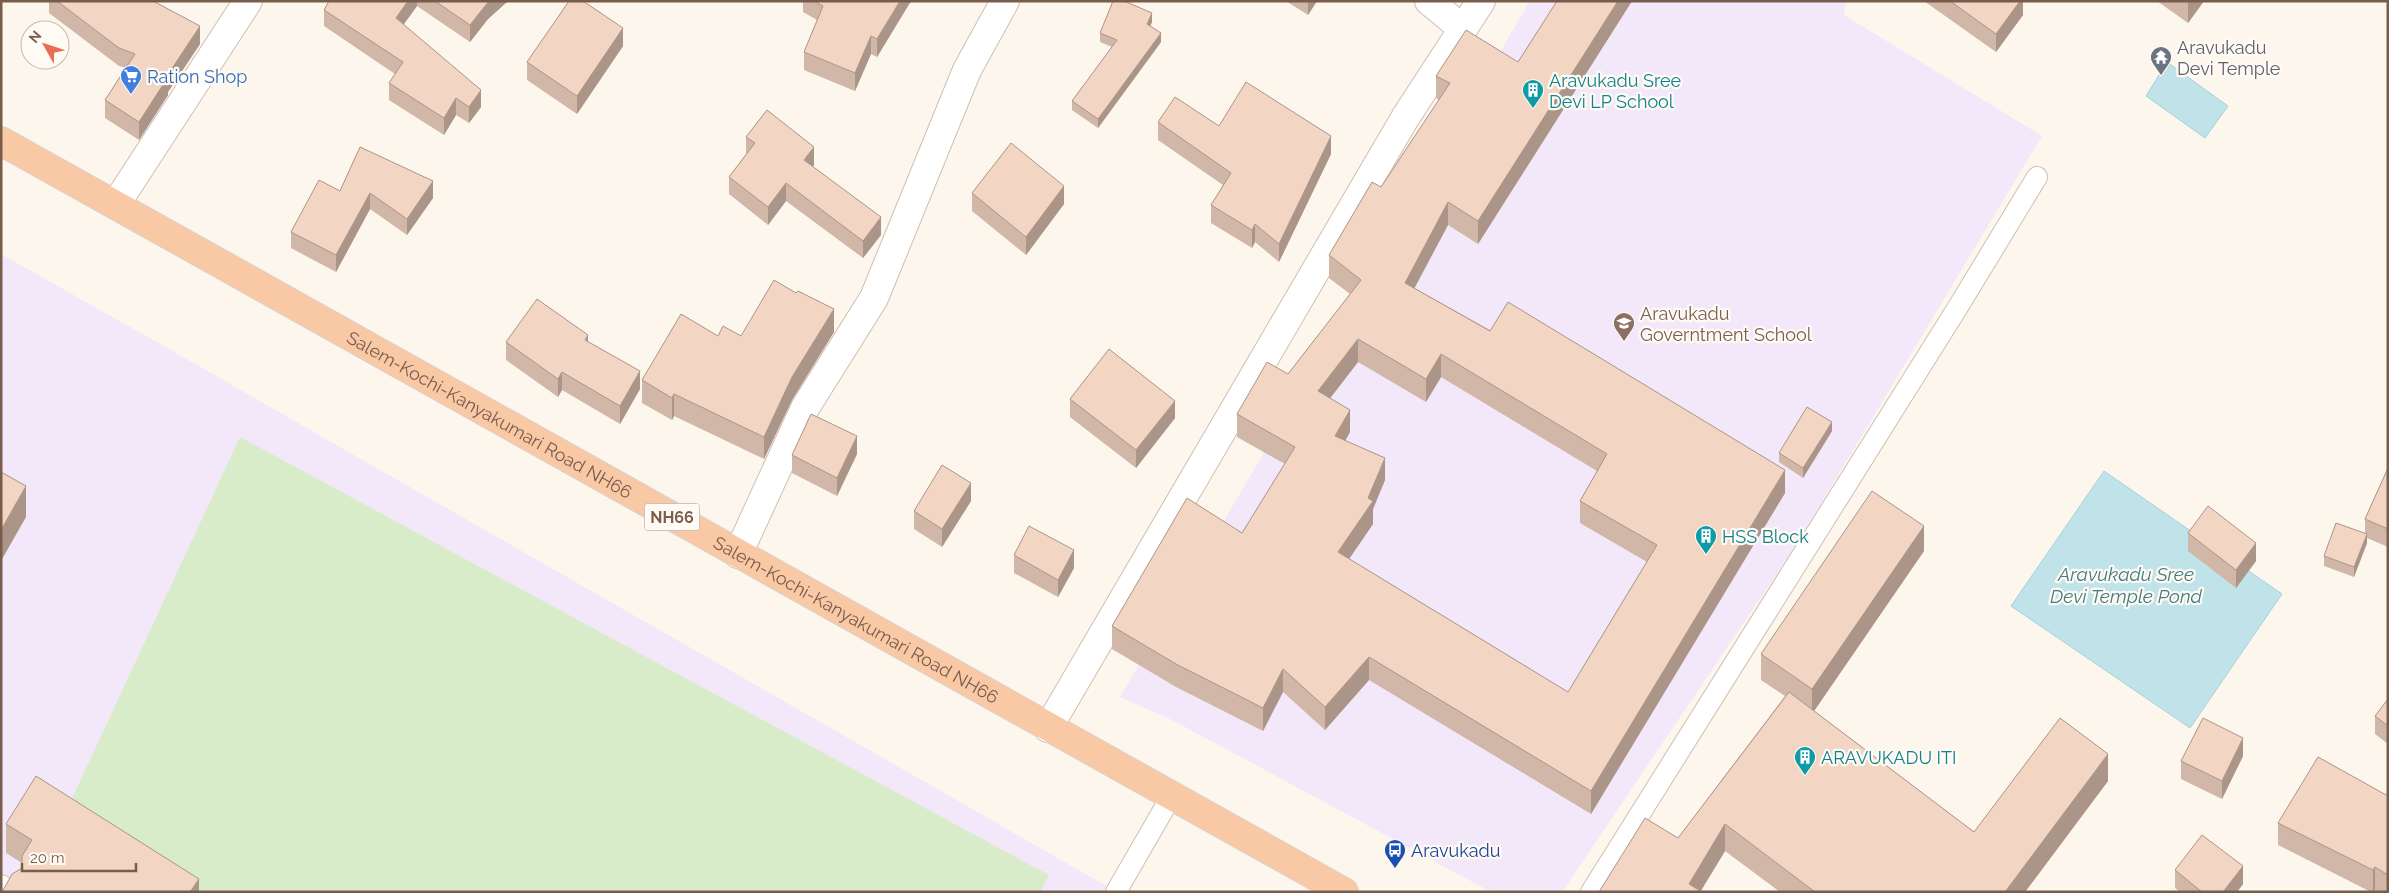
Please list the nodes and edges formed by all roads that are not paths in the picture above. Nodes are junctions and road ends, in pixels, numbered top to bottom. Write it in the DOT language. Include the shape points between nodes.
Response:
graph roads {
  1 [pos="248,1"];
  2 [pos="1005,1"];
  3 [pos="1429,1"];
  4 [pos="1481,1"];
  5 [pos="1463,29"];
  6 [pos="1,142"];
  7 [pos="2037,177"];
  8 [pos="116,204"];
  9 [pos="738,554"];
  10 [pos="1048,728"];
  11 [pos="1172,795"];
  12 [pos="1,886"];
  13 [pos="12,892"];
  14 [pos="1116,892"];
  15 [pos="1344,892"];
  16 [pos="1591,892"];
  1 -- 8 [label="street"];
  2 -- 9 [label="street" via="967,70 874,298 805,408"];
  3 -- 5 [label="street"];
  4 -- 5 [label="street"];
  5 -- 10 [label="street" via="1405,118"];
  6 -- 8 [label="highway, Salem-Kochi-Kanyakumari Road NH66 / NH66"];
  7 -- 16 [label="lane"];
  8 -- 9 [label="highway, Salem-Kochi-Kanyakumari Road NH66 / NH66"];
  9 -- 10 [label="highway, Salem-Kochi-Kanyakumari Road NH66 / NH66"];
  10 -- 11 [label="highway, Salem-Kochi-Kanyakumari Road NH66 / NH66"];
  11 -- 14 [label="lane"];
  11 -- 15 [label="highway, Salem-Kochi-Kanyakumari Road NH66 / NH66"];
  12 -- 13 [label="lane"];
}
